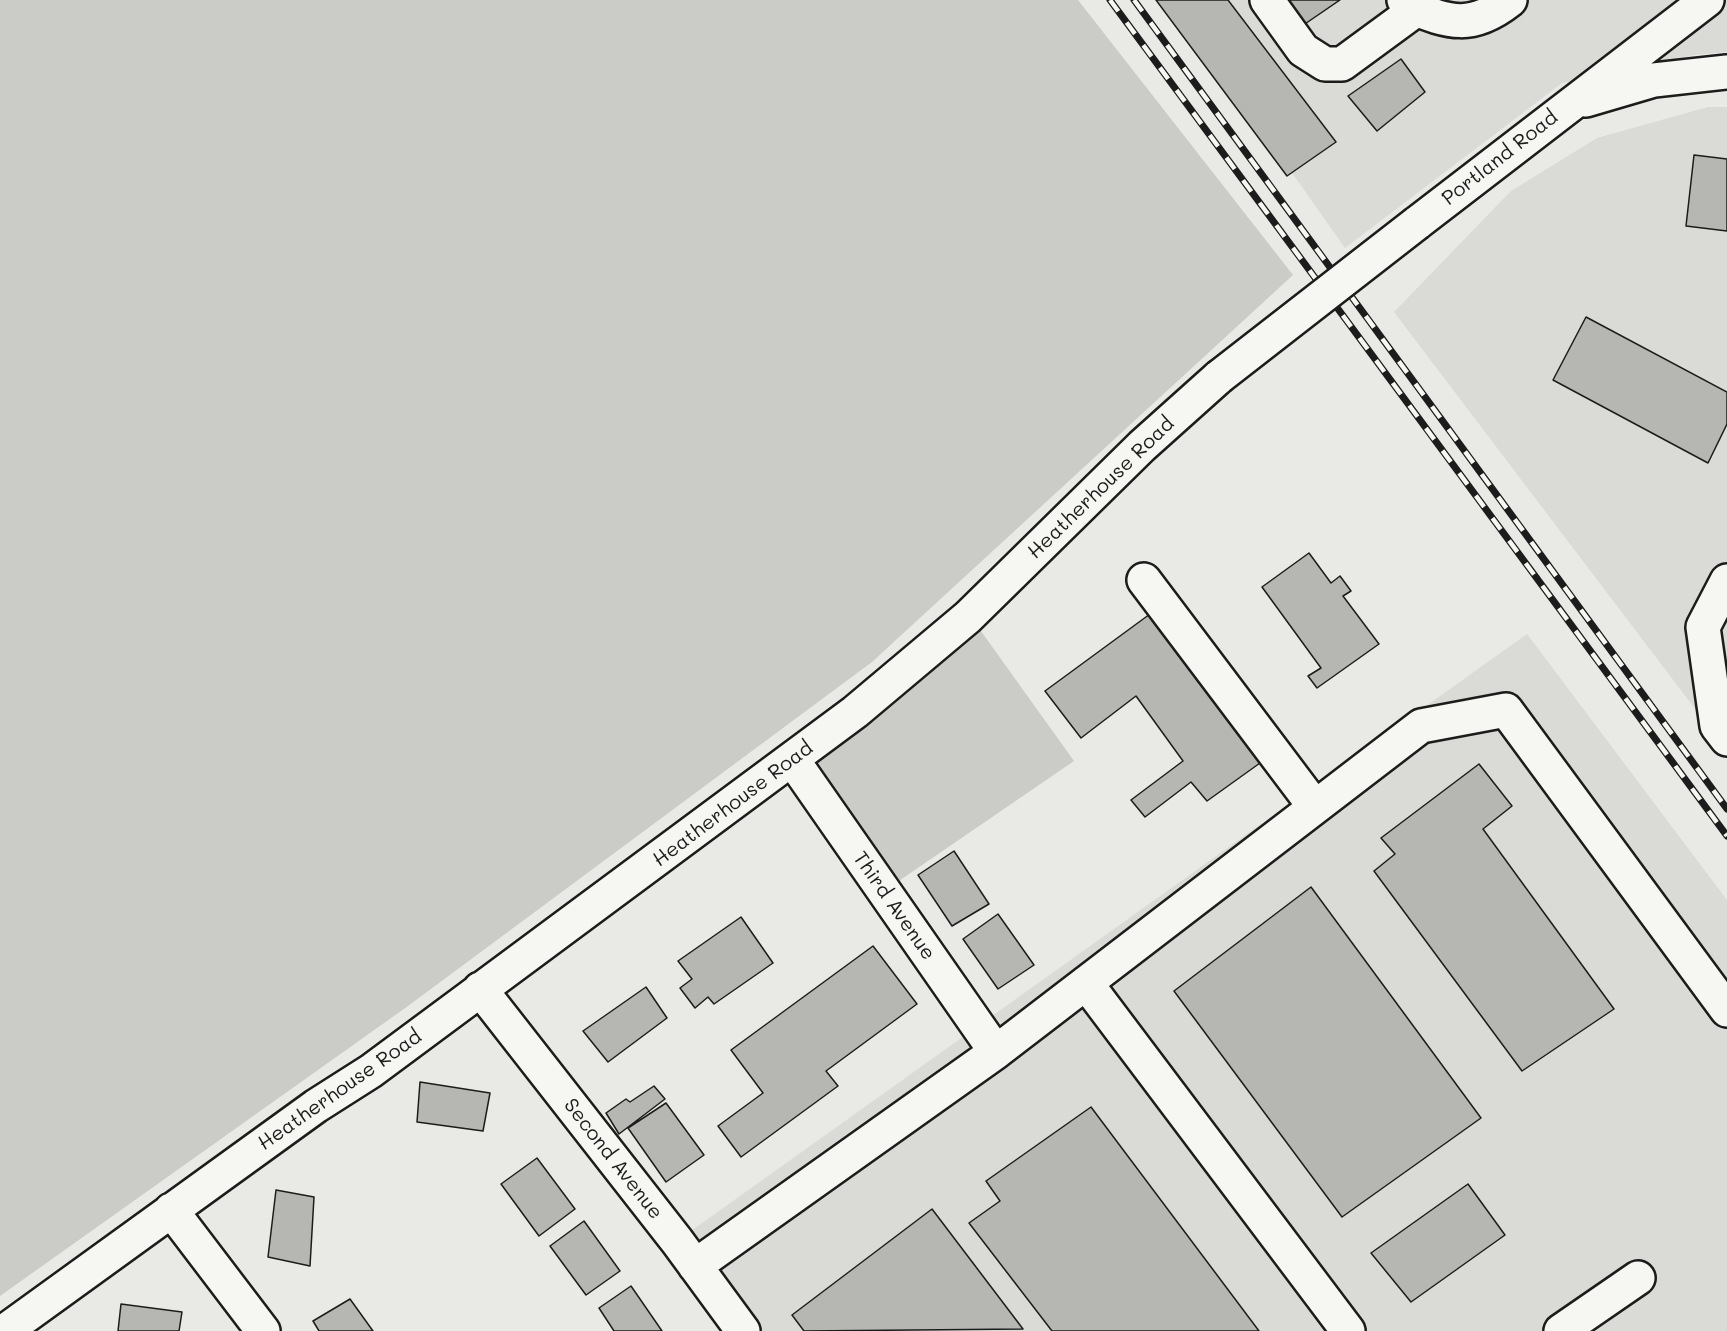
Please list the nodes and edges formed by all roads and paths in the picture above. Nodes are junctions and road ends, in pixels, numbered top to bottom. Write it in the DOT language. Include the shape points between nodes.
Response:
graph roads {
  1 [pos="1267,0"];
  2 [pos="1510,0"];
  3 [pos="1707,0"];
  4 [pos="1410,5"];
  5 [pos="1727,72"];
  6 [pos="1567,106"];
  7 [pos="1418,223"];
  8 [pos="1144,580"];
  9 [pos="1727,581"];
  10 [pos="1727,739"];
  11 [pos="792,759"];
  12 [pos="1316,807"];
  13 [pos="1086,983"];
  14 [pos="480,989"];
  15 [pos="1727,1010"];
  16 [pos="996,1052"];
  17 [pos="171,1210"];
  18 [pos="695,1266"];
  19 [pos="1638,1278"];
  20 [pos="4,1331"];
  21 [pos="262,1331"];
  22 [pos="743,1331"];
  23 [pos="1348,1331"];
  24 [pos="1561,1331"];
  1 -- 4 [label="street" via="1303,50 1325,64 1342,64"];
  2 -- 4 [label="street" via="1491,15 1451,22"];
  3 -- 6 [label="street"];
  5 -- 6 [label="street, Portland Road" via="1654,81"];
  6 -- 7 [label="street, Portland Road"];
  7 -- 11 [label="street, Heatherhouse Road, bridge" via="1220,377 1125,461 968,617"];
  8 -- 12 [label="street"];
  9 -- 10 [label="street" via="1702,627 1717,726"];
  11 -- 14 [label="street, Heatherhouse Road"];
  11 -- 16 [label="street, Third Avenue"];
  12 -- 13 [label="street"];
  12 -- 15 [label="street" via="1420,726 1506,710"];
  13 -- 16 [label="street"];
  13 -- 23 [label="street"];
  14 -- 17 [label="street, Heatherhouse Road" via="371,1071"];
  14 -- 18 [label="street, Second Avenue"];
  16 -- 18 [label="street"];
  17 -- 20 [label="street, Heatherhouse Road"];
  17 -- 21 [label="street"];
  18 -- 22 [label="street, Second Avenue"];
  19 -- 24 [label="street"];
}
